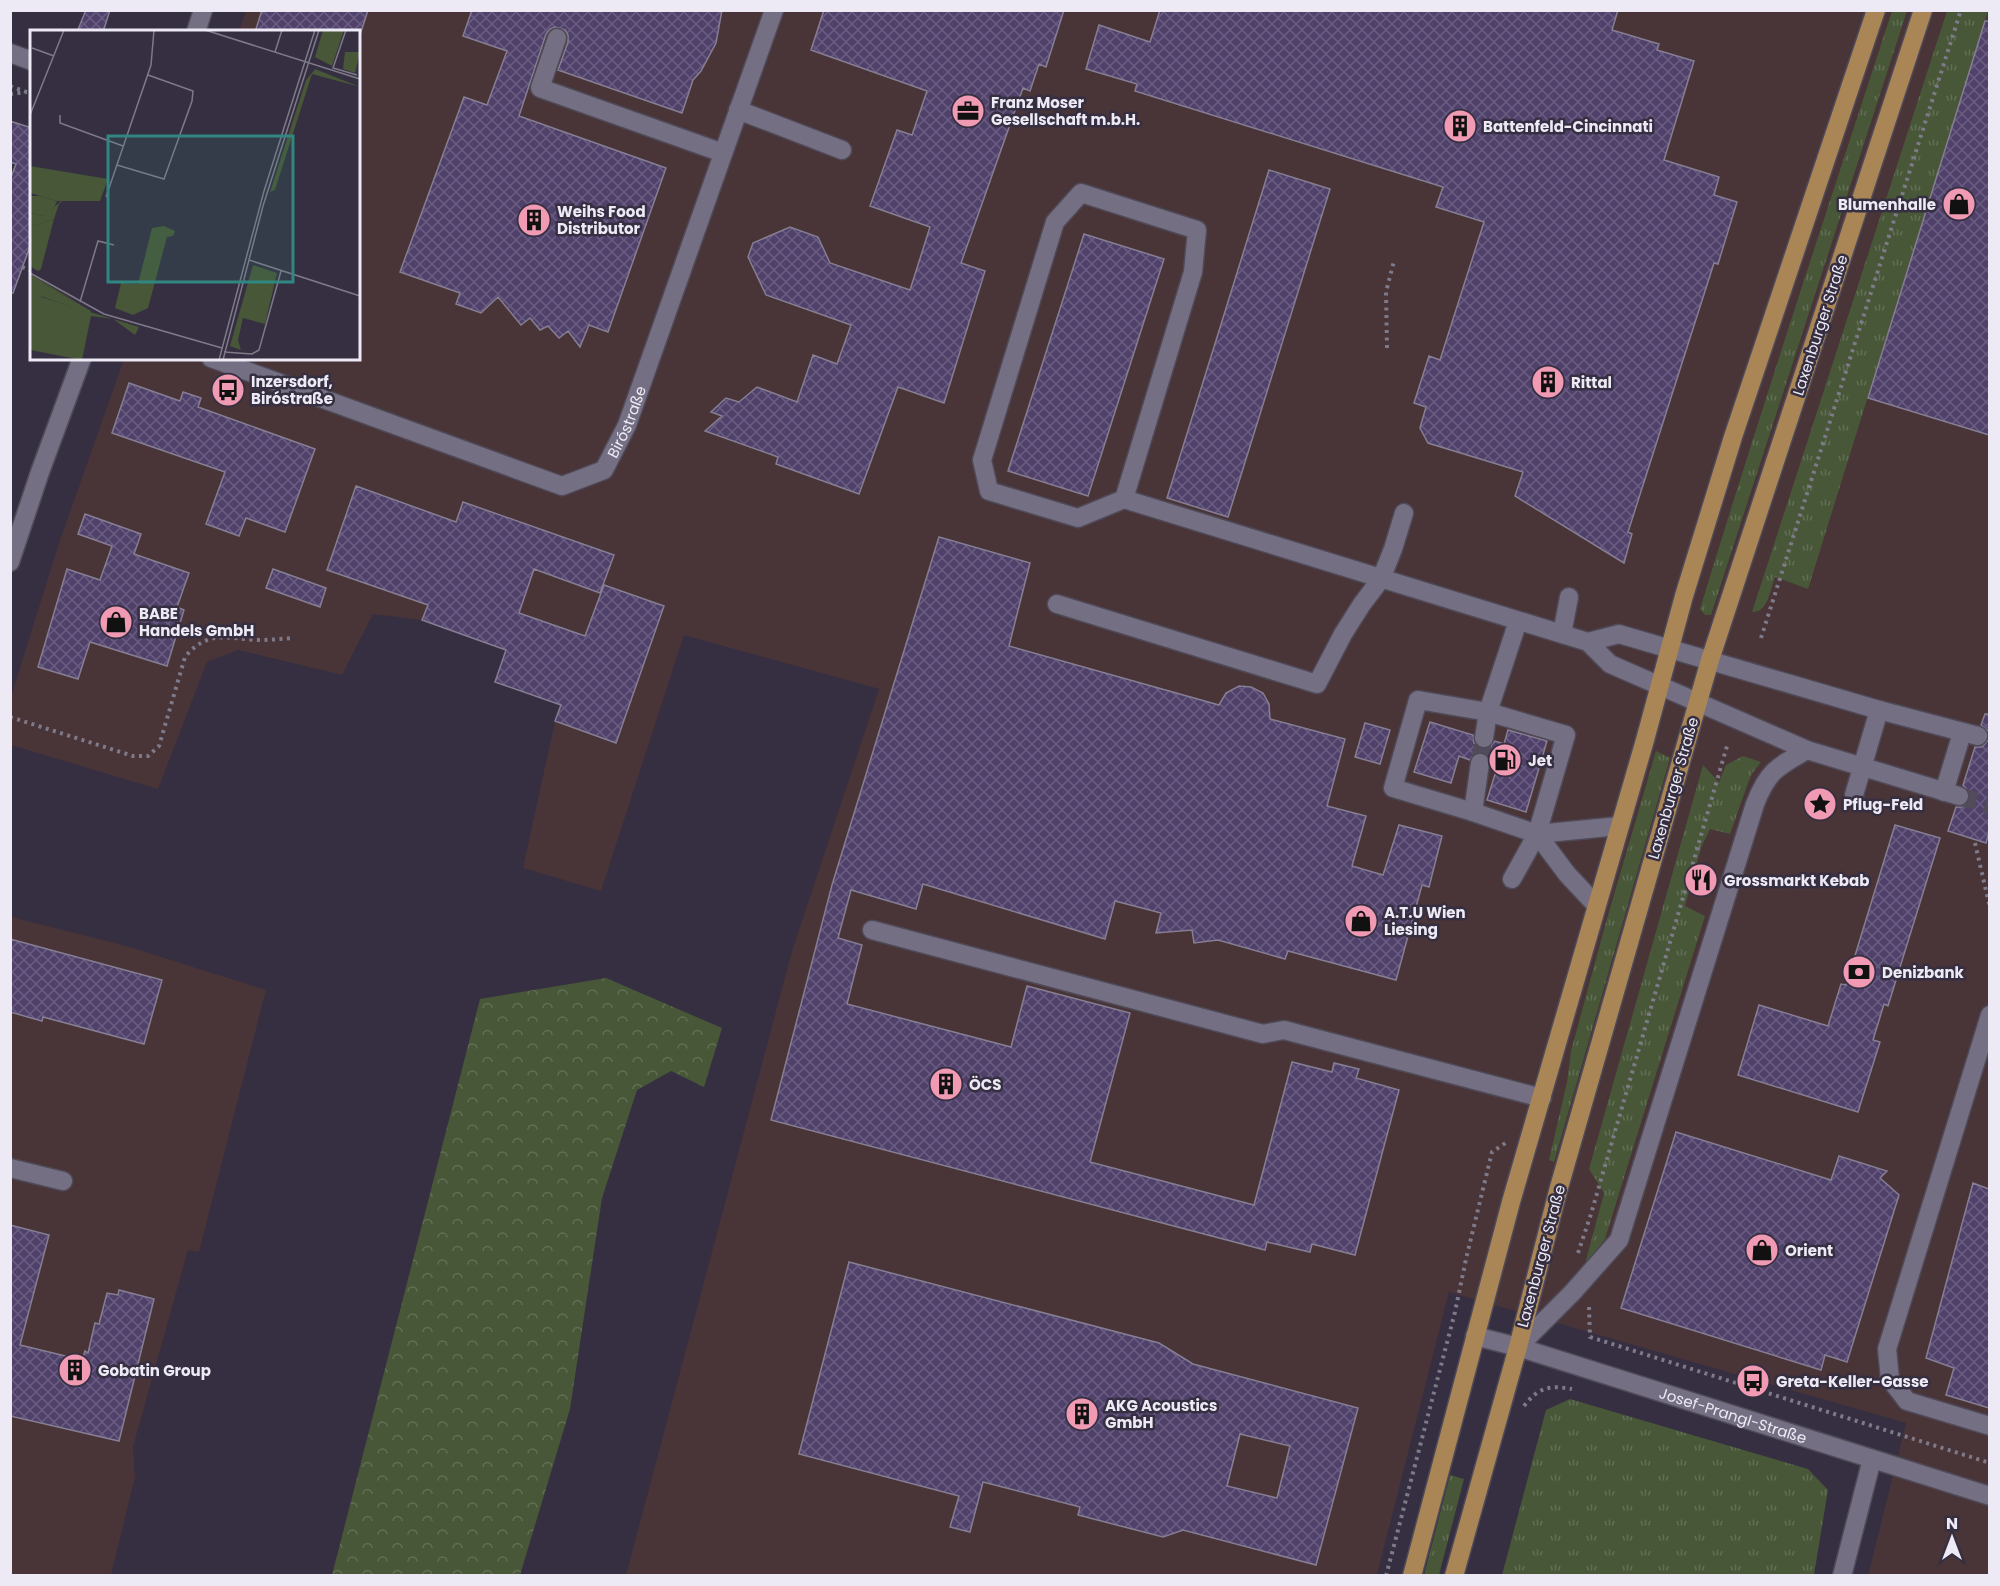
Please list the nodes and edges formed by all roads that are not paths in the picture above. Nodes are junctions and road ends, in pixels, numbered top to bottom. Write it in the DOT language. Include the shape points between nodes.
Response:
graph roads {
  1 [pos="203,10"];
  2 [pos="774,10"];
  3 [pos="1876,10"];
  4 [pos="1923,10"];
  5 [pos="197,30"];
  6 [pos="557,38"];
  7 [pos="10,53"];
  8 [pos="30,60"];
  9 [pos="738,110"];
  10 [pos="842,150"];
  11 [pos="723,153"];
  12 [pos="81,360"];
  13 [pos="216,360"];
  14 [pos="1124,499"];
  15 [pos="1404,513"];
  16 [pos="10,562"];
  17 [pos="1381,579"];
  18 [pos="1569,597"];
  19 [pos="1057,603"];
  20 [pos="1518,621"];
  21 [pos="1562,634"];
  22 [pos="1588,642"];
  23 [pos="1670,649"];
  24 [pos="1710,660"];
  25 [pos="1660,686"];
  26 [pos="1698,702"];
  27 [pos="1879,710"];
  28 [pos="1488,712"];
  29 [pos="1484,738"];
  30 [pos="1807,750"];
  31 [pos="1480,763"];
  32 [pos="1862,768"];
  33 [pos="1854,795"];
  34 [pos="1473,812"];
  35 [pos="1619,826"];
  36 [pos="1537,834"];
  37 [pos="1512,879"];
  38 [pos="1596,905"];
  39 [pos="872,930"];
  40 [pos="1989,1015"];
  41 [pos="1984,1050"];
  42 [pos="1542,1098"];
  43 [pos="10,1168"];
  44 [pos="63,1181"];
  45 [pos="1475,1336"];
  46 [pos="1518,1347"];
  47 [pos="1989,1426"];
  48 [pos="1872,1459"];
  49 [pos="1989,1496"];
  50 [pos="1412,1575"];
  51 [pos="1454,1575"];
  52 [pos="1842,1575"];
  1 -- 5 [label="street"];
  2 -- 9 [label="street, Biróstraße"];
  3 -- 23 [label="main road" via="1733,437"];
  4 -- 24 [label="main road, Laxenburger Straße"];
  6 -- 11 [label="street" via="540,88"];
  7 -- 8 [label="street"];
  9 -- 10 [label="street"];
  9 -- 11 [label="street, Biróstraße"];
  11 -- 13 [label="street, Biróstraße" via="627,425 604,470 562,486"];
  12 -- 16 [label="street"];
  14 -- 14 [label="street" via="1193,272 1197,230 1081,193 1055,222 982,460 989,491 1078,518"];
  14 -- 17 [label="street"];
  15 -- 17 [label="street"];
  17 -- 19 [label="street" via="1343,634 1317,684"];
  17 -- 20 [label="street"];
  18 -- 21 [label="street"];
  20 -- 21 [label="street"];
  20 -- 28 [label="street"];
  21 -- 22 [label="street"];
  22 -- 23 [label="street" via="1619,634"];
  22 -- 25 [label="street" via="1610,664"];
  23 -- 24 [label="street"];
  23 -- 25 [label="main road"];
  24 -- 26 [label="main road, Laxenburger Straße"];
  24 -- 27 [label="street"];
  25 -- 26 [label="street"];
  25 -- 35 [label="main road"];
  26 -- 30 [label="street"];
  26 -- 46 [label="main road, Laxenburger Straße" via="1558,1191"];
  27 -- 32 [label="street"];
  27 -- 32 [label="street" via="1970,735 1952,794"];
  28 -- 29 [label="street"];
  28 -- 34 [label="street" via="1419,700 1394,788"];
  28 -- 36 [label="street" via="1566,735"];
  30 -- 32 [label="street"];
  30 -- 46 [label="street" via="1774,769 1762,785 1619,1240"];
  31 -- 34 [label="street"];
  32 -- 33 [label="street"];
  34 -- 36 [label="street"];
  35 -- 36 [label="street"];
  35 -- 38 [label="main road"];
  36 -- 37 [label="street"];
  36 -- 38 [label="street"];
  38 -- 42 [label="main road"];
  39 -- 42 [label="street" via="1263,1034 1284,1030"];
  40 -- 41 [label="street"];
  41 -- 47 [label="street" via="1887,1349 1890,1379 1907,1401"];
  42 -- 45 [label="main road"];
  43 -- 44 [label="street"];
  45 -- 46 [label="street, Josef-Prangl-Straße"];
  45 -- 50 [label="main road"];
  46 -- 48 [label="street, Josef-Prangl-Straße"];
  46 -- 51 [label="main road, Laxenburger Straße"];
  48 -- 49 [label="street, Josef-Prangl-Straße"];
  48 -- 52 [label="street"];
}
